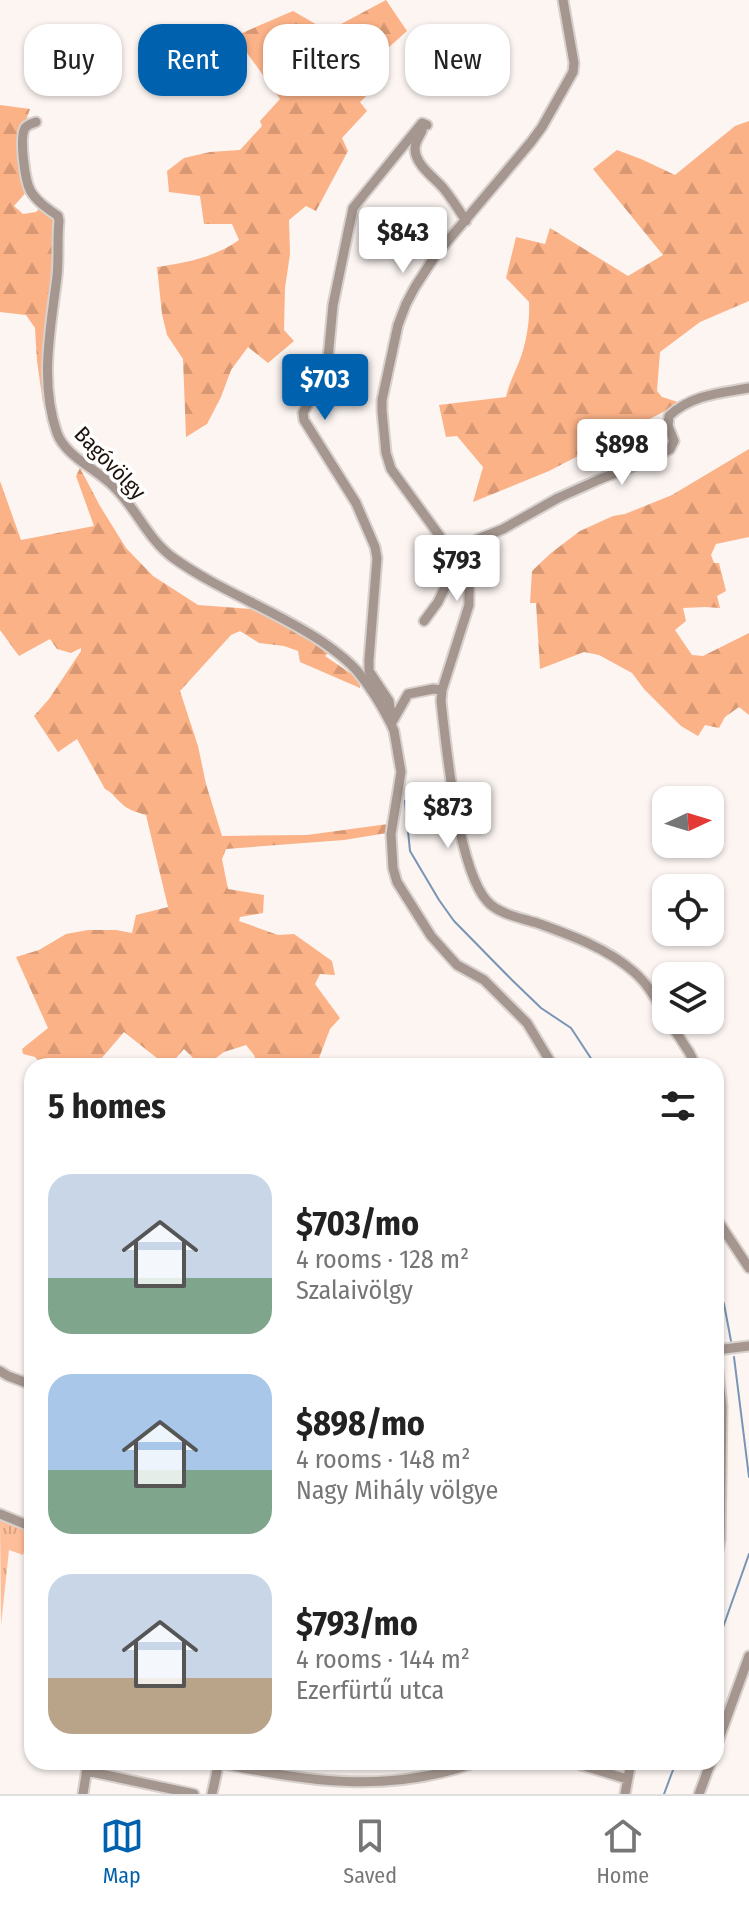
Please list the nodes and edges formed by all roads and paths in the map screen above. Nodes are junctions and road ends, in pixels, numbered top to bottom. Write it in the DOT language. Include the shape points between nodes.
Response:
graph roads {
  1 [pos="563,0"];
  2 [pos="36,122"];
  3 [pos="466,221"];
  4 [pos="749,388"];
  5 [pos="456,564"];
  6 [pos="424,621"];
  7 [pos="442,690"];
  8 [pos="391,719"];
  9 [pos="652,993"];
  10 [pos="677,1034"];
  11 [pos="548,1058"];
  12 [pos="692,1058"];
  13 [pos="724,1230"];
  14 [pos="749,1268"];
  15 [pos="749,1346"];
  16 [pos="724,1349"];
  17 [pos="0,1371"];
  18 [pos="24,1382"];
  19 [pos="0,1514"];
  20 [pos="24,1524"];
  21 [pos="749,1656"];
  22 [pos="724,1725"];
  23 [pos="87,1770"];
  24 [pos="100,1770"];
  25 [pos="217,1770"];
  26 [pos="253,1770"];
  27 [pos="459,1770"];
  28 [pos="597,1770"];
  29 [pos="629,1770"];
  30 [pos="708,1770"];
  31 [pos="627,1779"];
  32 [pos="83,1794"];
  33 [pos="194,1794"];
  34 [pos="212,1794"];
  35 [pos="625,1794"];
  36 [pos="699,1794"];
  1 -- 3 [label="street" via="573,72 542,127"];
  2 -- 8 [label="street, Bagóvölgy" via="24,129 27,182 59,221 47,352 56,433 114,487 157,544 206,580 291,621 335,651 357,671"];
  3 -- 5 [label="street" via="424,270 406,304 382,400 391,469"];
  3 -- 8 [label="street" via="417,157 416,141 427,125 422,123 353,208 333,305 327,369 303,413 356,503 375,547 369,671 389,701"];
  4 -- 5 [label="street" via="686,403 669,416 674,441 670,449 478,539"];
  5 -- 6 [label="street"];
  5 -- 7 [label="street" via="469,584 469,605"];
  7 -- 8 [label="street" via="408,694"];
  7 -- 9 [label="street" via="452,785 479,891 503,912 606,952"];
  8 -- 11 [label="street" via="401,772 391,834 397,882 431,936 457,965 484,980 527,1023"];
  10 -- 12 [label="street"];
  13 -- 14 [label="street"];
  15 -- 16 [label="street"];
  17 -- 18 [label="street"];
  19 -- 20 [label="street"];
  21 -- 22 [label="street"];
  23 -- 32 [label="street"];
  24 -- 33 [label="street"];
  25 -- 34 [label="street"];
  26 -- 27 [label="street" via="368,1786 428,1780"];
  28 -- 31 [label="street"];
  29 -- 31 [label="street"];
  30 -- 36 [label="street"];
  31 -- 35 [label="street"];
}
